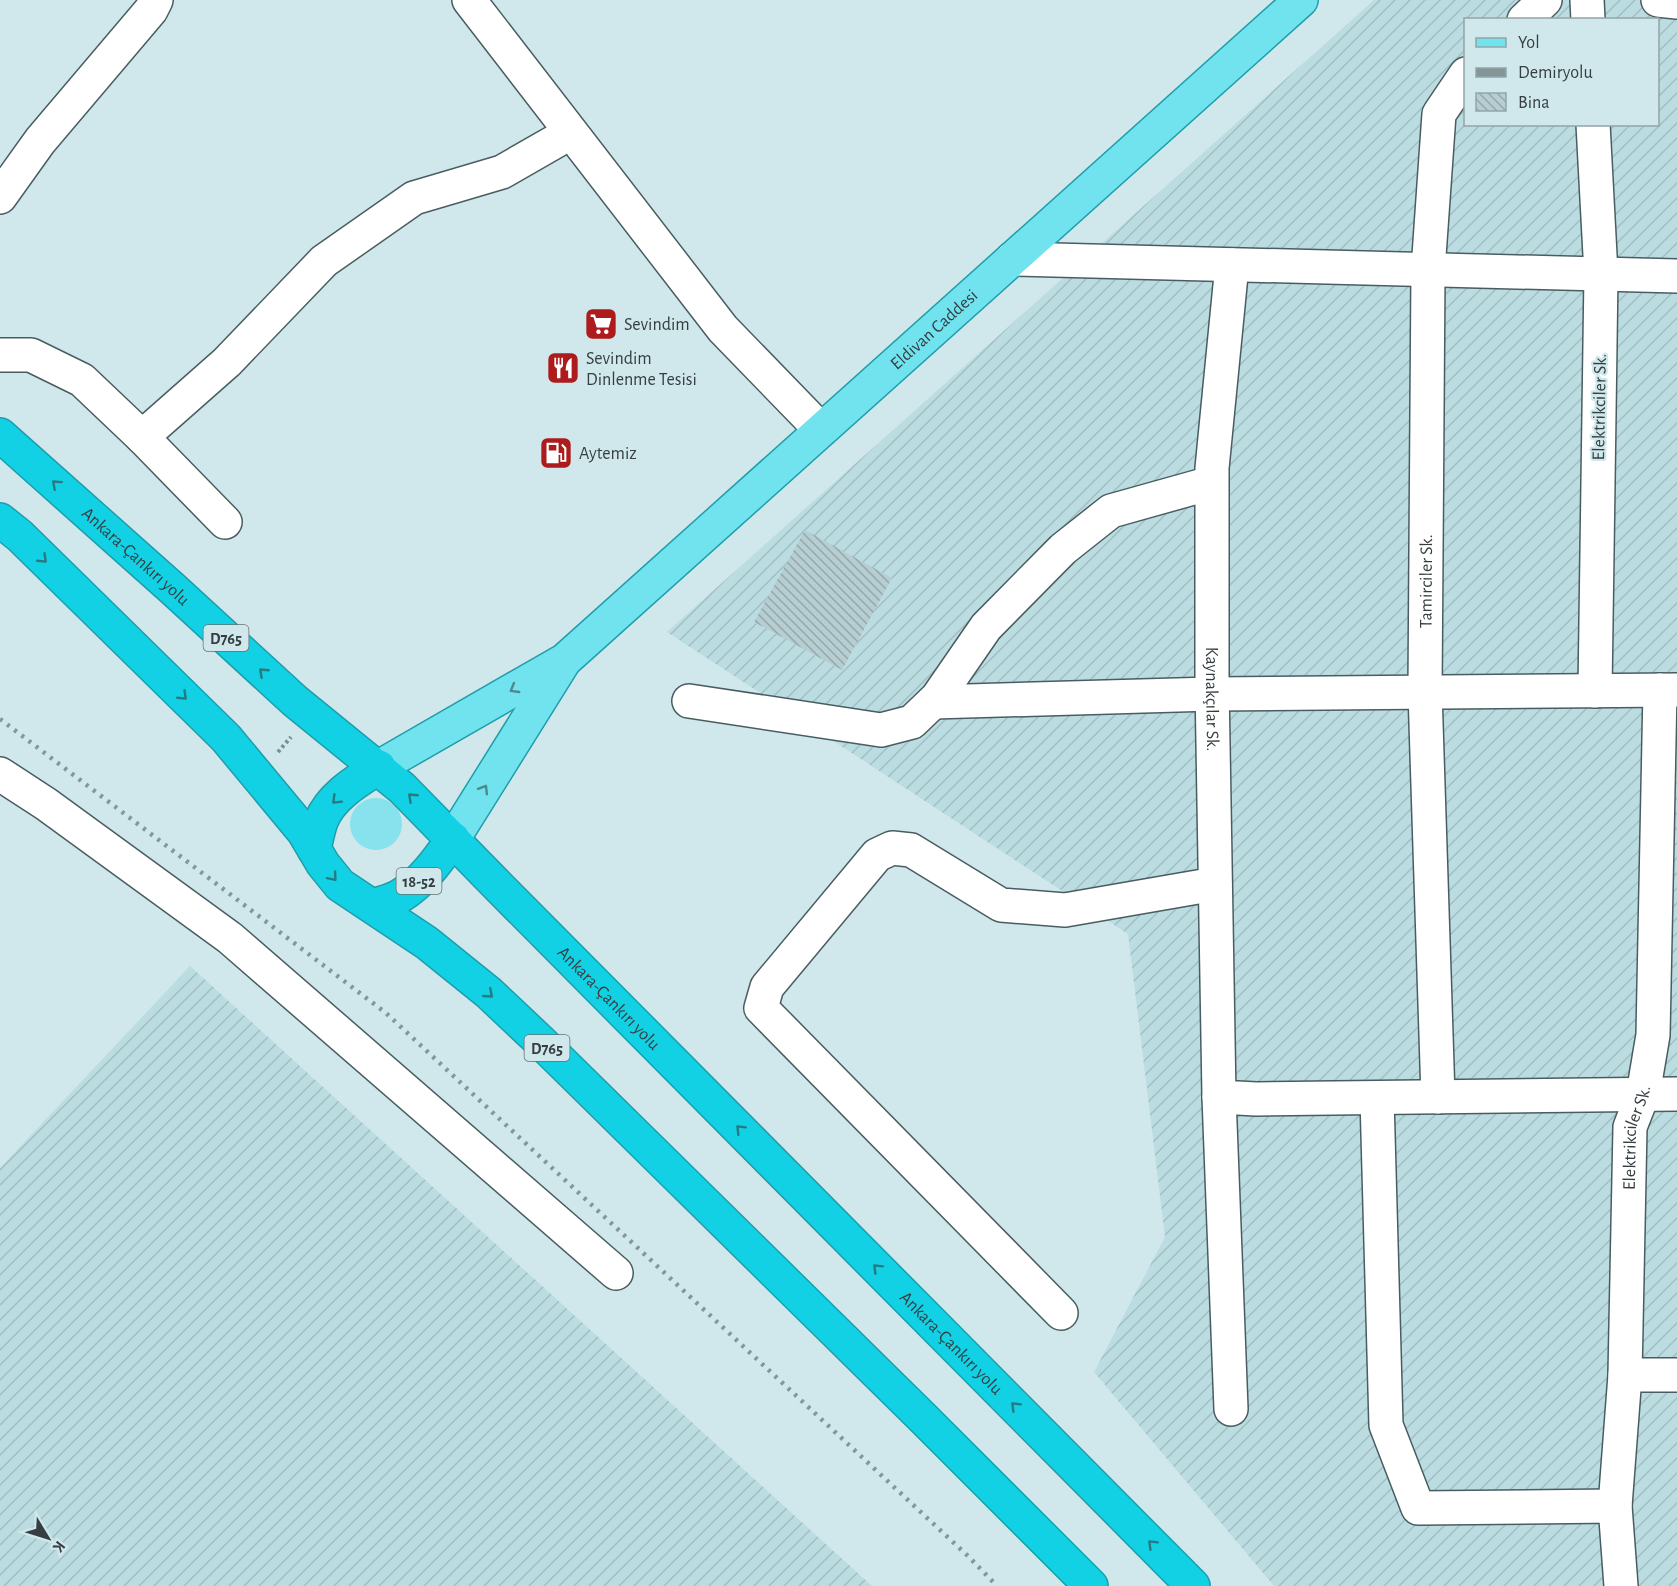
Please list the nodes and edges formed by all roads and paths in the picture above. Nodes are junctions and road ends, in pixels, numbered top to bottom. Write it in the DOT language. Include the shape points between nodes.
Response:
graph roads {
  1 [pos="156,0"];
  2 [pos="469,0"];
  3 [pos="1301,0"];
  4 [pos="1545,0"];
  5 [pos="1587,0"];
  6 [pos="1658,0"];
  7 [pos="1677,2"];
  8 [pos="1526,18"];
  9 [pos="1588,18"];
  10 [pos="1464,77"];
  11 [pos="1593,126"];
  12 [pos="570,133"];
  13 [pos="0,197"];
  14 [pos="1012,259"];
  15 [pos="1232,265"];
  16 [pos="1428,270"];
  17 [pos="1601,274"];
  18 [pos="1677,276"];
  19 [pos="0,355"];
  20 [pos="821,430"];
  21 [pos="0,435"];
  22 [pos="142,437"];
  23 [pos="1211,483"];
  24 [pos="0,520"];
  25 [pos="225,522"];
  26 [pos="565,660"];
  27 [pos="1668,690"];
  28 [pos="1595,691"];
  29 [pos="1425,692"];
  30 [pos="1212,694"];
  31 [pos="689,701"];
  32 [pos="933,702"];
  33 [pos="311,714"];
  34 [pos="379,767"];
  35 [pos="0,774"];
  36 [pos="258,775"];
  37 [pos="453,839"];
  38 [pos="314,849"];
  39 [pos="1215,884"];
  40 [pos="373,906"];
  41 [pos="1643,1094"];
  42 [pos="1677,1094"];
  43 [pos="1219,1097"];
  44 [pos="1438,1097"];
  45 [pos="1377,1098"];
  46 [pos="616,1273"];
  47 [pos="1061,1313"];
  48 [pos="1625,1375"];
  49 [pos="1677,1375"];
  50 [pos="1231,1409"];
  51 [pos="1615,1506"];
  52 [pos="1091,1586"];
  53 [pos="1193,1586"];
  54 [pos="1621,1586"];
  1 -- 13 [label="street" via="40,141"];
  2 -- 12 [label="street"];
  3 -- 14 [label="main road, Eldivan Caddesi / 18-52"];
  4 -- 8 [label="street"];
  5 -- 9 [label="street"];
  6 -- 7 [label="street"];
  10 -- 16 [label="street, Tamirciler Sk." via="1439,114"];
  11 -- 17 [label="street, Elektrikciler Sk."];
  12 -- 20 [label="street" via="723,329"];
  12 -- 22 [label="street" via="502,172 414,198 324,261 227,362"];
  14 -- 15 [label="street"];
  14 -- 20 [label="main road, Eldivan Caddesi / 18-52"];
  15 -- 16 [label="street"];
  15 -- 23 [label="street, Kaynakçılar Sk."];
  16 -- 17 [label="street"];
  16 -- 29 [label="street, Tamirciler Sk."];
  17 -- 18 [label="street"];
  17 -- 28 [label="street, Elektrikciler Sk."];
  19 -- 22 [label="street" via="31,355 82,380"];
  20 -- 26 [label="main road, Eldivan Caddesi / 18-52"];
  33 -- 21 [label="highway, Ankara-Çankırı yolu / D765, one-way"];
  22 -- 25 [label="street"];
  23 -- 30 [label="street, Kaynakçılar Sk."];
  23 -- 32 [label="street" via="1111,511 1063,549 986,627"];
  24 -- 36 [label="highway, D765, one-way" via="226,738"];
  26 -- 34 [label="main road, 18-52, one-way"];
  37 -- 26 [label="main road, 18-52, one-way"];
  27 -- 28 [label="street"];
  27 -- 41 [label="street, Elektrikciler Sk." via="1653,1035"];
  28 -- 29 [label="street"];
  29 -- 30 [label="street"];
  29 -- 44 [label="street, Tamirciler Sk."];
  30 -- 32 [label="street"];
  30 -- 39 [label="street, Kaynakçılar Sk."];
  31 -- 32 [label="street" via="881,730 912,722"];
  33 -- 34 [label="highway, Ankara-Çankırı yolu / D765"];
  33 -- 36 [label="path"];
  37 -- 34 [label="highway, Ankara-Çankırı yolu / D765, one-way"];
  34 -- 38 [label="highway, one-way" via="329,807"];
  35 -- 46 [label="street" via="230,938"];
  36 -- 38 [label="highway, D765"];
  37 -- 40 [label="highway, 18-52" via="411,888"];
  53 -- 37 [label="highway, Ankara-Çankırı yolu / D765, one-way"];
  38 -- 40 [label="highway, D765, one-way" via="340,885"];
  39 -- 43 [label="street, Kaynakçılar Sk."];
  39 -- 47 [label="street" via="1065,910 1001,905 911,850 892,848 876,855 767,987 761,1008"];
  40 -- 52 [label="highway, D765, one-way" via="489,993 542,1043"];
  41 -- 42 [label="street"];
  41 -- 44 [label="street"];
  41 -- 48 [label="street, Elektrikciler Sk." via="1630,1126"];
  43 -- 45 [label="street"];
  43 -- 50 [label="street, Kaynakçılar Sk."];
  44 -- 45 [label="street"];
  45 -- 51 [label="street" via="1386,1425 1418,1508"];
  48 -- 49 [label="street"];
  48 -- 51 [label="street, Elektrikciler Sk."];
  51 -- 54 [label="street, Elektrikciler Sk."];
}
